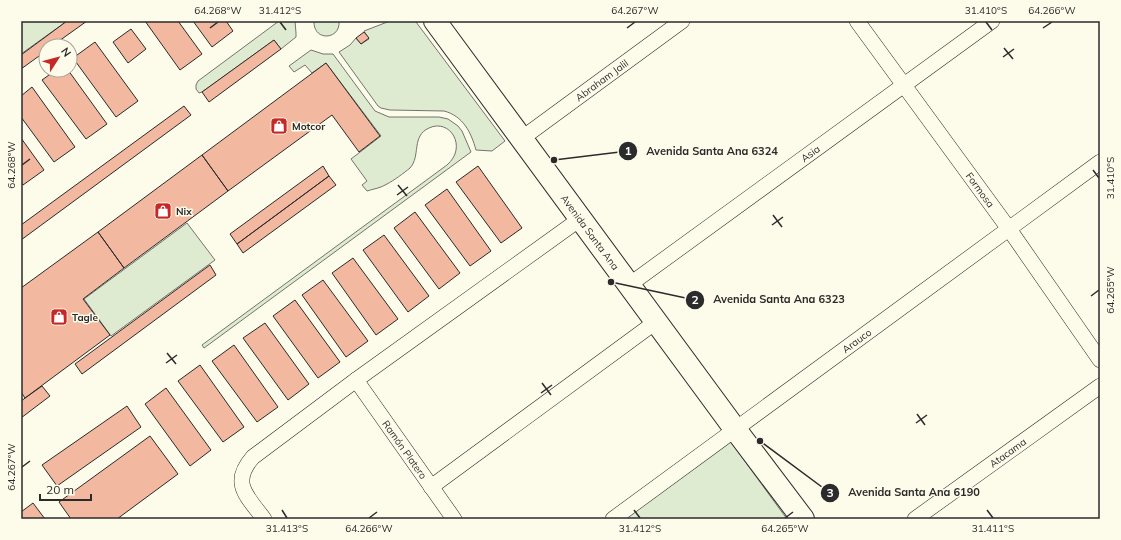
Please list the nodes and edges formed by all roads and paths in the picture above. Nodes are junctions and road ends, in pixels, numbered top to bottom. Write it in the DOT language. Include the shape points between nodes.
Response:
graph roads {
  1 [pos="435,21"];
  2 [pos="682,21"];
  3 [pos="857,21"];
  4 [pos="992,21"];
  5 [pos="904,85"];
  6 [pos="521,139"];
  7 [pos="1100,162"];
  8 [pos="580,219"];
  9 [pos="1009,229"];
  10 [pos="630,285"];
  11 [pos="657,321"];
  12 [pos="1100,360"];
  13 [pos="356,380"];
  14 [pos="1100,386"];
  15 [pos="735,429"];
  16 [pos="431,487"];
  17 [pos="264,519"];
  18 [pos="454,519"];
  19 [pos="613,519"];
  20 [pos="803,519"];
  21 [pos="915,519"];
  1 -- 6 [label="main road, Avenida Santa Ana"];
  2 -- 6 [label="street, Abraham Jalil"];
  3 -- 5 [label="street, Formosa"];
  4 -- 5 [label="street, Asia"];
  5 -- 9 [label="street, Formosa"];
  5 -- 10 [label="street, Asia"];
  6 -- 8 [label="main road, Avenida Santa Ana"];
  7 -- 9 [label="street, Arauco"];
  8 -- 10 [label="main road, Avenida Santa Ana"];
  8 -- 13 [label="street"];
  9 -- 12 [label="street, Formosa"];
  9 -- 15 [label="street, Arauco"];
  10 -- 11 [label="main road, Avenida Santa Ana"];
  11 -- 15 [label="main road, Avenida Santa Ana"];
  11 -- 16 [label="street"];
  13 -- 16 [label="street, Ramón Platero"];
  13 -- 17 [label="street" via="253,457 246,466 241,480 244,492"];
  14 -- 21 [label="street, Atacama"];
  15 -- 19 [label="street, Arauco"];
  15 -- 20 [label="main road, Avenida Santa Ana"];
  16 -- 18 [label="street, Ramón Platero"];
}
